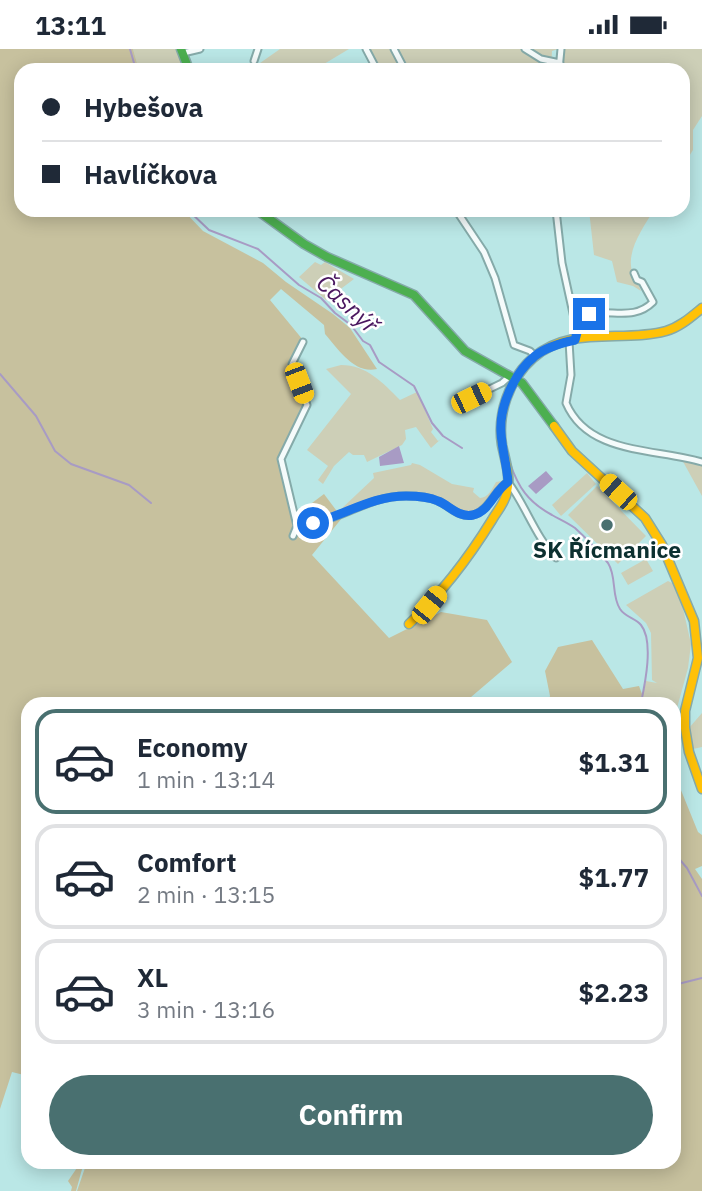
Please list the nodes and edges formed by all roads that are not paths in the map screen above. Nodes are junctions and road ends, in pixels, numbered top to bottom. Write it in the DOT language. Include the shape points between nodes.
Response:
graph roads {
  1 [pos="200,49"];
  2 [pos="258,49"];
  3 [pos="525,49"];
  4 [pos="561,49"];
  5 [pos="182,51"];
  6 [pos="254,61"];
  7 [pos="560,63"];
  8 [pos="267,217"];
  9 [pos="461,217"];
  10 [pos="557,217"];
  11 [pos="634,273"];
  12 [pos="702,308"];
  13 [pos="579,325"];
  14 [pos="572,341"];
  15 [pos="303,342"];
  16 [pos="534,356"];
  17 [pos="512,378"];
  18 [pos="471,398"];
  19 [pos="702,462"];
  20 [pos="508,482"];
  21 [pos="297,526"];
  22 [pos="293,535"];
  23 [pos="556,558"];
  24 [pos="409,624"];
  25 [pos="702,789"];
  1 -- 5 [label="street"];
  2 -- 6 [label="street"];
  3 -- 7 [label="street"];
  4 -- 7 [label="street"];
  8 -- 17 [label="main road" via="327,257 414,295 465,351"];
  9 -- 16 [label="street" via="495,278 514,345"];
  10 -- 13 [label="street" via="562,263"];
  11 -- 13 [label="street" via="651,295 650,305 627,315 589,314"];
  12 -- 14 [label="main road" via="664,332"];
  13 -- 14 [label="street"];
  14 -- 16 [label="main road"];
  14 -- 19 [label="street" via="566,403 582,429 611,443"];
  15 -- 21 [label="street" via="292,364 306,405 281,459"];
  16 -- 17 [label="main road"];
  17 -- 18 [label="street"];
  17 -- 20 [label="main road" via="500,432"];
  17 -- 25 [label="main road" via="527,389 572,451 645,519 684,594 694,621 698,658 685,728"];
  20 -- 21 [label="street" via="486,507 470,515 429,499 386,497"];
  20 -- 23 [label="street"];
  20 -- 24 [label="main road" via="501,506 474,553"];
  21 -- 22 [label="street"];
}
